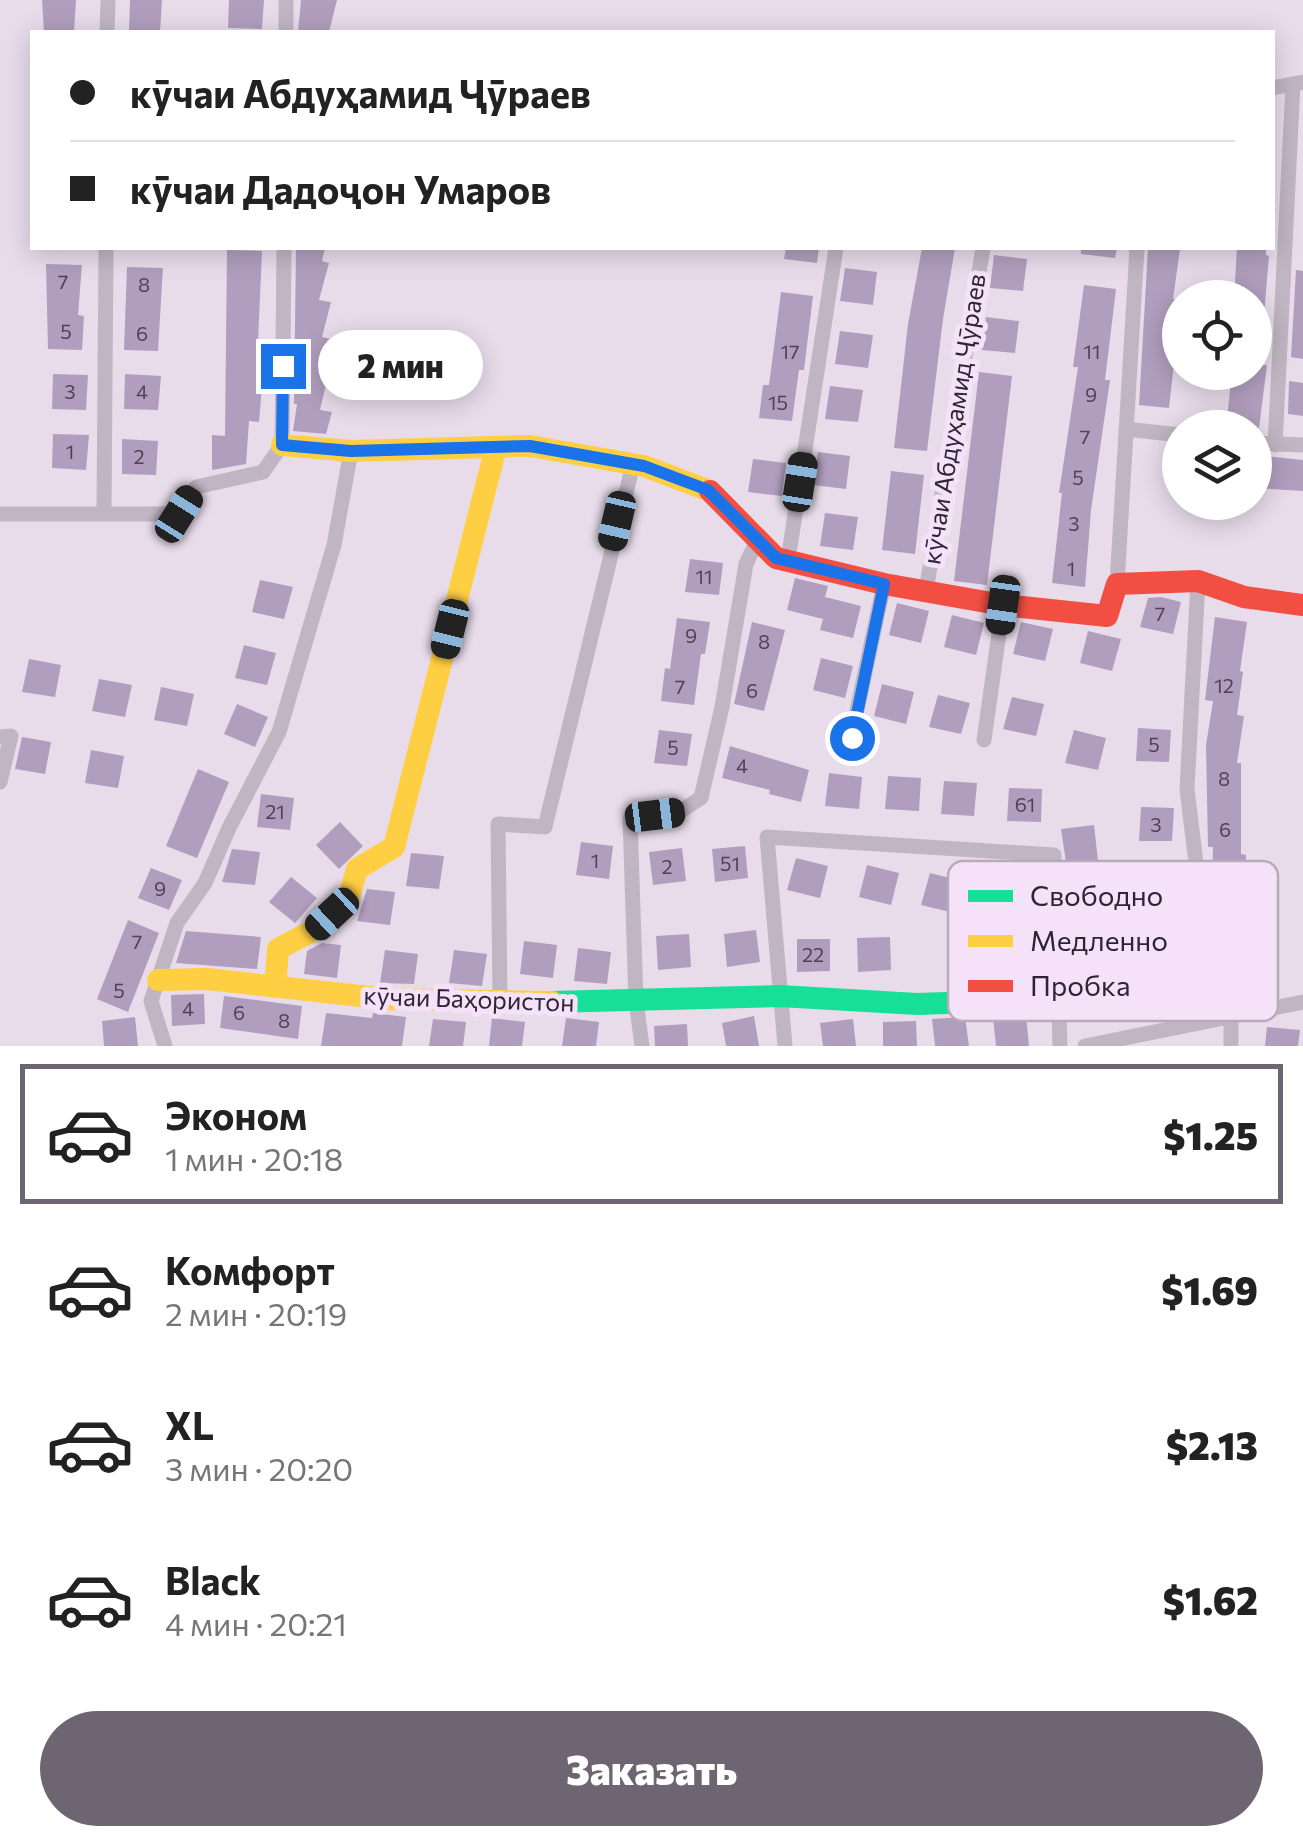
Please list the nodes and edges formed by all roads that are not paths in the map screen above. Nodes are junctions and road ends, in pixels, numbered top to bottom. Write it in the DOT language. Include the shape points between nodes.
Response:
graph roads {
  1 [pos="108,0"];
  2 [pos="286,0"];
  3 [pos="107,30"];
  4 [pos="286,30"];
  5 [pos="1298,83"];
  6 [pos="106,250"];
  7 [pos="284,250"];
  8 [pos="836,250"];
  9 [pos="983,250"];
  10 [pos="1136,250"];
  11 [pos="1126,430"];
  12 [pos="1162,433"];
  13 [pos="282,445"];
  14 [pos="1272,445"];
  15 [pos="1275,445"];
  16 [pos="1303,445"];
  17 [pos="496,447"];
  18 [pos="351,451"];
  19 [pos="633,464"];
  20 [pos="0,514"];
  21 [pos="104,514"];
  22 [pos="758,539"];
  23 [pos="788,560"];
  24 [pos="1198,581"];
  25 [pos="884,584"];
  26 [pos="1117,584"];
  27 [pos="926,592"];
  28 [pos="1003,605"];
  29 [pos="1303,606"];
  30 [pos="6,736"];
  31 [pos="852,738"];
  32 [pos="984,740"];
  33 [pos="0,782"];
  34 [pos="1054,861"];
  35 [pos="1198,861"];
  36 [pos="158,980"];
  37 [pos="275,986"];
  38 [pos="780,996"];
  39 [pos="500,1001"];
  40 [pos="636,1001"];
  41 [pos="1303,1002"];
  42 [pos="948,1003"];
  43 [pos="1278,1007"];
  44 [pos="1059,1021"];
  45 [pos="1208,1021"];
  46 [pos="1224,1021"];
  47 [pos="165,1046"];
  48 [pos="642,1046"];
  49 [pos="786,1046"];
  50 [pos="1060,1046"];
  51 [pos="1085,1046"];
  52 [pos="1231,1046"];
  1 -- 3 [label="street"];
  2 -- 4 [label="street"];
  5 -- 15 [label="street"];
  6 -- 21 [label="street"];
  7 -- 13 [label="street"];
  8 -- 23 [label="street"];
  9 -- 27 [label="street, кӯчаи Абдуҳамид Ҷӯраев"];
  10 -- 11 [label="street"];
  11 -- 12 [label="street"];
  11 -- 26 [label="street"];
  13 -- 18 [label="street"];
  13 -- 21 [label="street" via="263,472 196,487 179,514"];
  14 -- 15 [label="street"];
  15 -- 16 [label="street"];
  17 -- 18 [label="street"];
  17 -- 19 [label="street" via="530,446"];
  17 -- 37 [label="street" via="394,847 357,869 348,900 316,929 278,949"];
  18 -- 36 [label="street" via="334,545 279,732 205,883 177,923"];
  19 -- 22 [label="street" via="708,490"];
  19 -- 39 [label="street" via="545,828 498,824"];
  20 -- 21 [label="street"];
  22 -- 23 [label="street" via="776,558"];
  22 -- 40 [label="street" via="746,564 702,798 679,812 630,818"];
  23 -- 25 [label="street"];
  24 -- 26 [label="street"];
  24 -- 29 [label="street"];
  24 -- 35 [label="street" via="1187,790"];
  25 -- 27 [label="street"];
  25 -- 31 [label="street"];
  26 -- 28 [label="street" via="1106,616"];
  27 -- 28 [label="street"];
  28 -- 32 [label="street"];
  30 -- 33 [label="street"];
  34 -- 38 [label="street" via="1054,855 767,836"];
  36 -- 37 [label="street, кӯчаи Баҳористон"];
  36 -- 47 [label="street" via="151,1001"];
  37 -- 39 [label="street, кӯчаи Баҳористон" via="388,999"];
  38 -- 40 [label="street, кӯчаи Баҳористон"];
  38 -- 42 [label="street, кӯчаи Баҳористон"];
  38 -- 49 [label="street"];
  39 -- 40 [label="street, кӯчаи Баҳористон"];
  40 -- 48 [label="street"];
  41 -- 43 [label="street"];
  44 -- 50 [label="street"];
  45 -- 51 [label="street"];
  46 -- 52 [label="street"];
}
